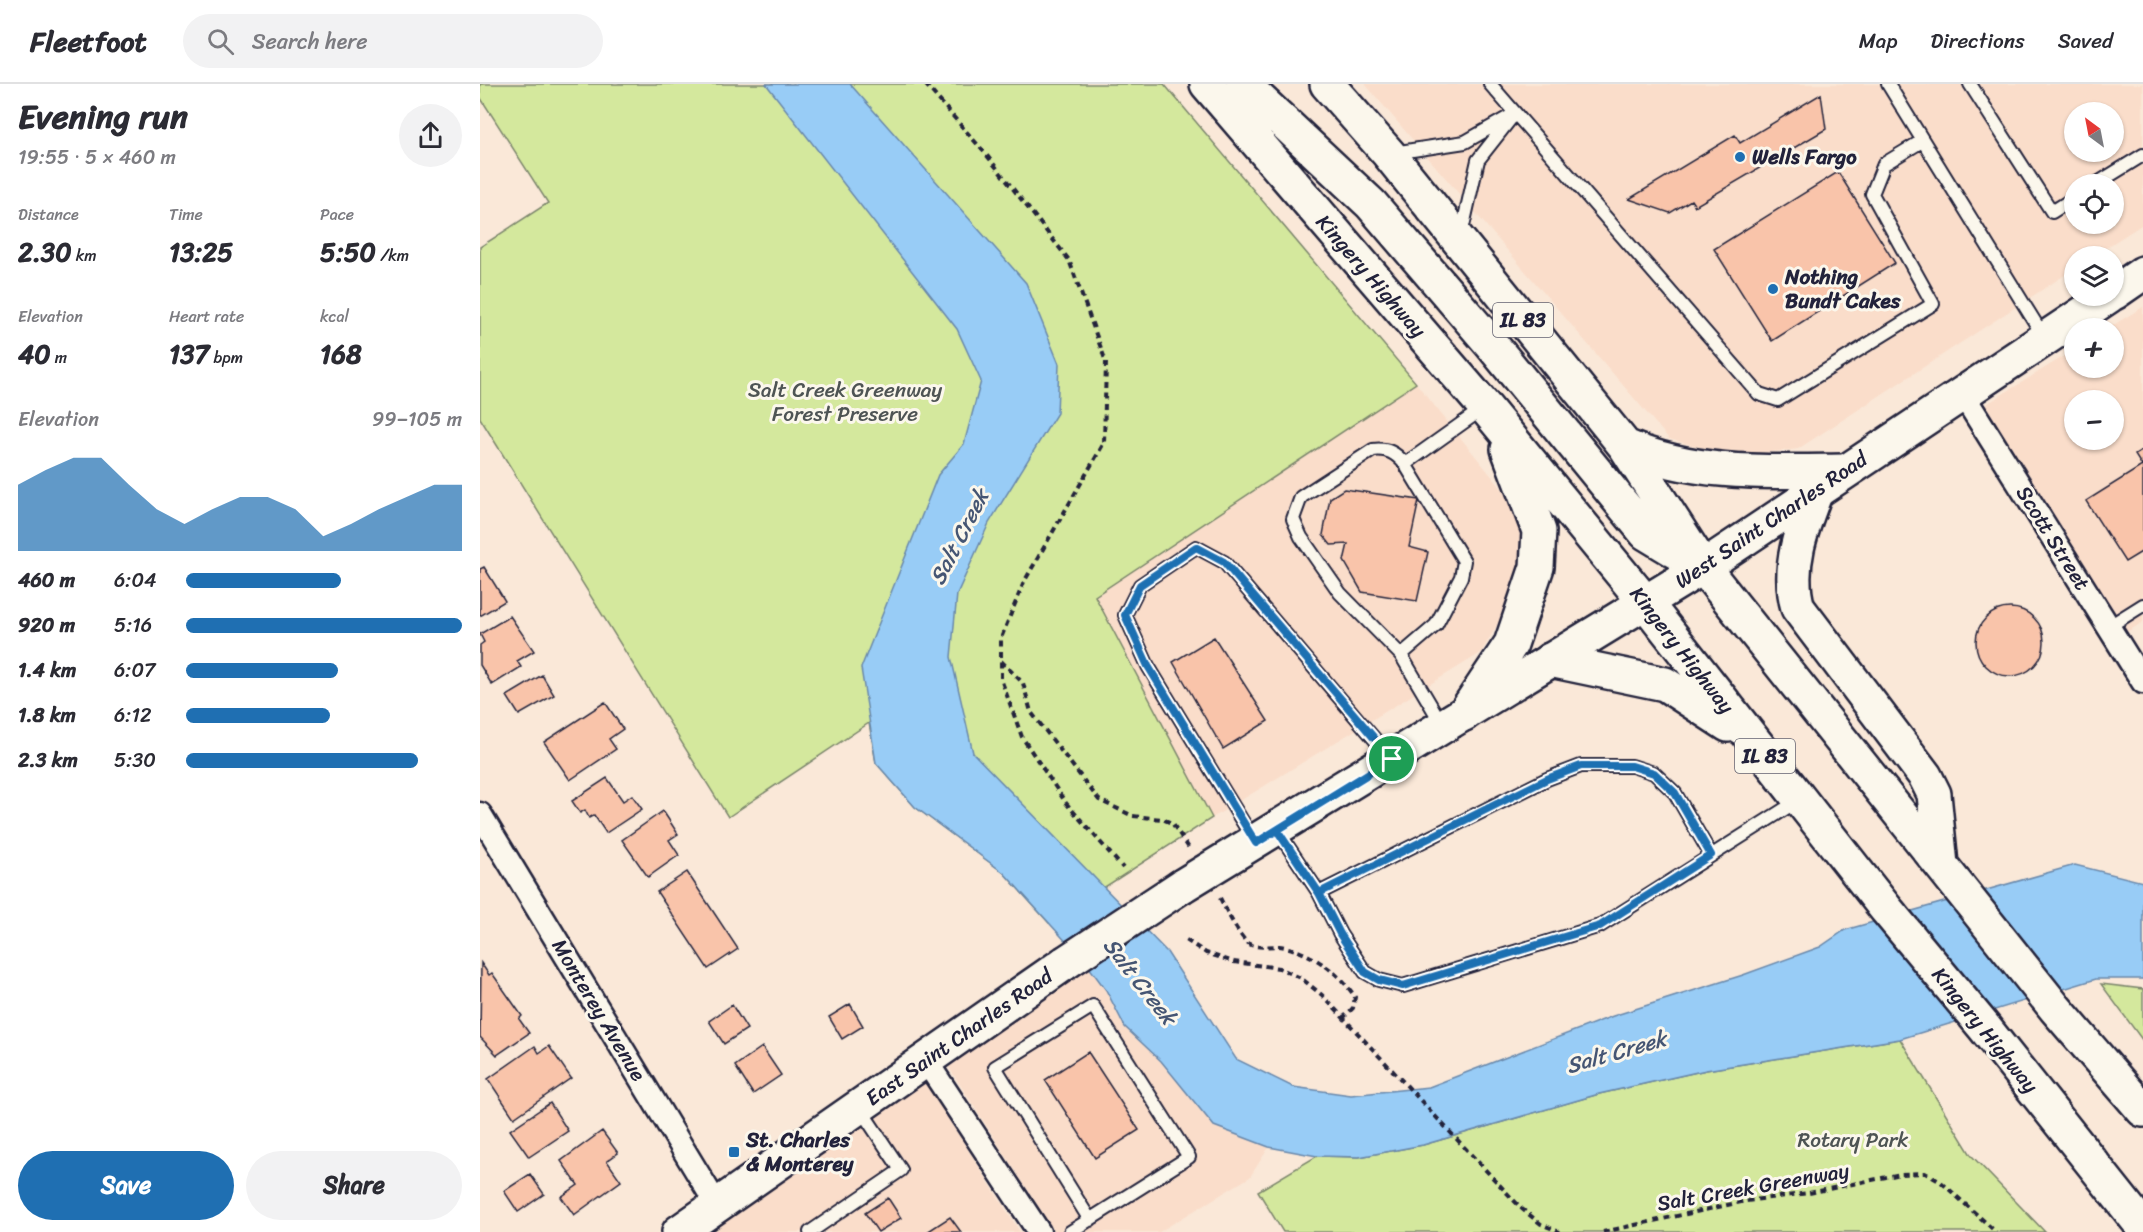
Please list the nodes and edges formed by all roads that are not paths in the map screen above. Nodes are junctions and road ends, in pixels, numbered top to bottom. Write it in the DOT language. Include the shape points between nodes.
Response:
graph roads {
  1 [pos="1207,84"];
  2 [pos="1243,84"];
  3 [pos="1327,84"];
  4 [pos="1490,84"];
  5 [pos="1888,84"];
  6 [pos="1970,84"];
  7 [pos="1515,113"];
  8 [pos="1922,141"];
  9 [pos="1388,153"];
  10 [pos="2143,155"];
  11 [pos="2112,174"];
  12 [pos="2064,204"];
  13 [pos="1459,242"];
  14 [pos="2143,273"];
  15 [pos="2124,285"];
  16 [pos="2094,306"];
  17 [pos="2045,338"];
  18 [pos="1962,393"];
  19 [pos="1492,416"];
  20 [pos="1624,446"];
  21 [pos="1405,464"];
  22 [pos="1844,471"];
  23 [pos="1817,489"];
  24 [pos="1703,567"];
  25 [pos="1645,602"];
  26 [pos="2143,605"];
  27 [pos="2109,627"];
  28 [pos="1401,655"];
  29 [pos="1550,660"];
  30 [pos="2143,682"];
  31 [pos="1454,720"];
  32 [pos="1756,745"];
  33 [pos="1392,759"];
  34 [pos="1799,800"];
  35 [pos="480,814"];
  36 [pos="1266,836"];
  37 [pos="1711,855"];
  38 [pos="1950,876"];
  39 [pos="1182,886"];
  40 [pos="1319,893"];
  41 [pos="926,1061"];
  42 [pos="859,1107"];
  43 [pos="2143,1110"];
  44 [pos="717,1205"];
  45 [pos="1090,1220"];
  46 [pos="2143,1227"];
  47 [pos="679,1232"];
  48 [pos="810,1232"];
  49 [pos="1039,1232"];
  50 [pos="1070,1232"];
  1 -- 19 [label="main road, Kingery Highway / IL 83"];
  2 -- 24 [label="main road" via="1371,204 1646,533"];
  3 -- 9 [label="main road, IL 83"];
  4 -- 7 [label="lane"];
  5 -- 8 [label="lane"];
  6 -- 12 [label="lane" via="2052,212"];
  7 -- 8 [label="lane" via="1759,394 1778,400 1933,304 1872,194 1884,164"];
  7 -- 9 [label="lane" via="1465,142"];
  7 -- 13 [label="lane" via="1478,160"];
  8 -- 17 [label="lane"];
  9 -- 13 [label="main road, IL 83"];
  10 -- 11 [label="lane"];
  13 -- 20 [label="main road, IL 83"];
  14 -- 15 [label="main road"];
  16 -- 17 [label="main road, West Saint Charles Road"];
  17 -- 18 [label="main road, West Saint Charles Road"];
  18 -- 22 [label="main road, West Saint Charles Road"];
  18 -- 27 [label="street, Scott Street"];
  19 -- 21 [label="lane"];
  19 -- 25 [label="main road, Kingery Highway / IL 83"];
  19 -- 31 [label="main road" via="1539,531 1537,567 1511,644"];
  20 -- 22 [label="main road" via="1656,460 1725,470"];
  20 -- 24 [label="main road, IL 83"];
  21 -- 28 [label="lane" via="1464,561 1461,577 1436,625"];
  21 -- 28 [label="lane" via="1390,451 1373,450 1300,497 1293,519 1340,593"];
  22 -- 23 [label="main road, West Saint Charles Road"];
  23 -- 24 [label="main road, West Saint Charles Road"];
  23 -- 38 [label="main road" via="1801,532 1793,574 1792,589 1798,608 1925,776 1934,794"];
  24 -- 25 [label="main road, West Saint Charles Road"];
  24 -- 38 [label="main road, IL 83"];
  25 -- 29 [label="main road, West Saint Charles Road"];
  25 -- 32 [label="main road, Kingery Highway / IL 83"];
  26 -- 27 [label="lane"];
  27 -- 30 [label="street, Scott Street"];
  28 -- 31 [label="lane"];
  29 -- 31 [label="main road, West Saint Charles Road"];
  29 -- 32 [label="main road" via="1665,684"];
  31 -- 33 [label="main road, West Saint Charles Road"];
  32 -- 34 [label="main road, Kingery Highway / IL 83"];
  33 -- 36 [label="main road, West Saint Charles Road"];
  33 -- 36 [label="lane" via="1224,562 1196,547 1140,585 1125,615 1148,666"];
  34 -- 37 [label="lane"];
  34 -- 46 [label="main road, Kingery Highway / IL 83"];
  35 -- 44 [label="street, Monterey Avenue"];
  36 -- 39 [label="main road, West Saint Charles Road"];
  36 -- 40 [label="lane"];
  37 -- 40 [label="lane" via="1675,793 1654,773 1632,766 1581,766 1547,779"];
  37 -- 40 [label="lane" via="1600,926 1403,986 1365,972"];
  38 -- 43 [label="main road, IL 83"];
  39 -- 41 [label="main road, East Saint Charles Road, bridge"];
  41 -- 42 [label="main road, East Saint Charles Road"];
  41 -- 49 [label="street"];
  42 -- 44 [label="main road, East Saint Charles Road"];
  42 -- 48 [label="lane" via="901,1170"];
  44 -- 47 [label="main road, East Saint Charles Road"];
  45 -- 45 [label="lane" via="1189,1157 1093,1006 995,1068"];
  45 -- 50 [label="lane"];
}
